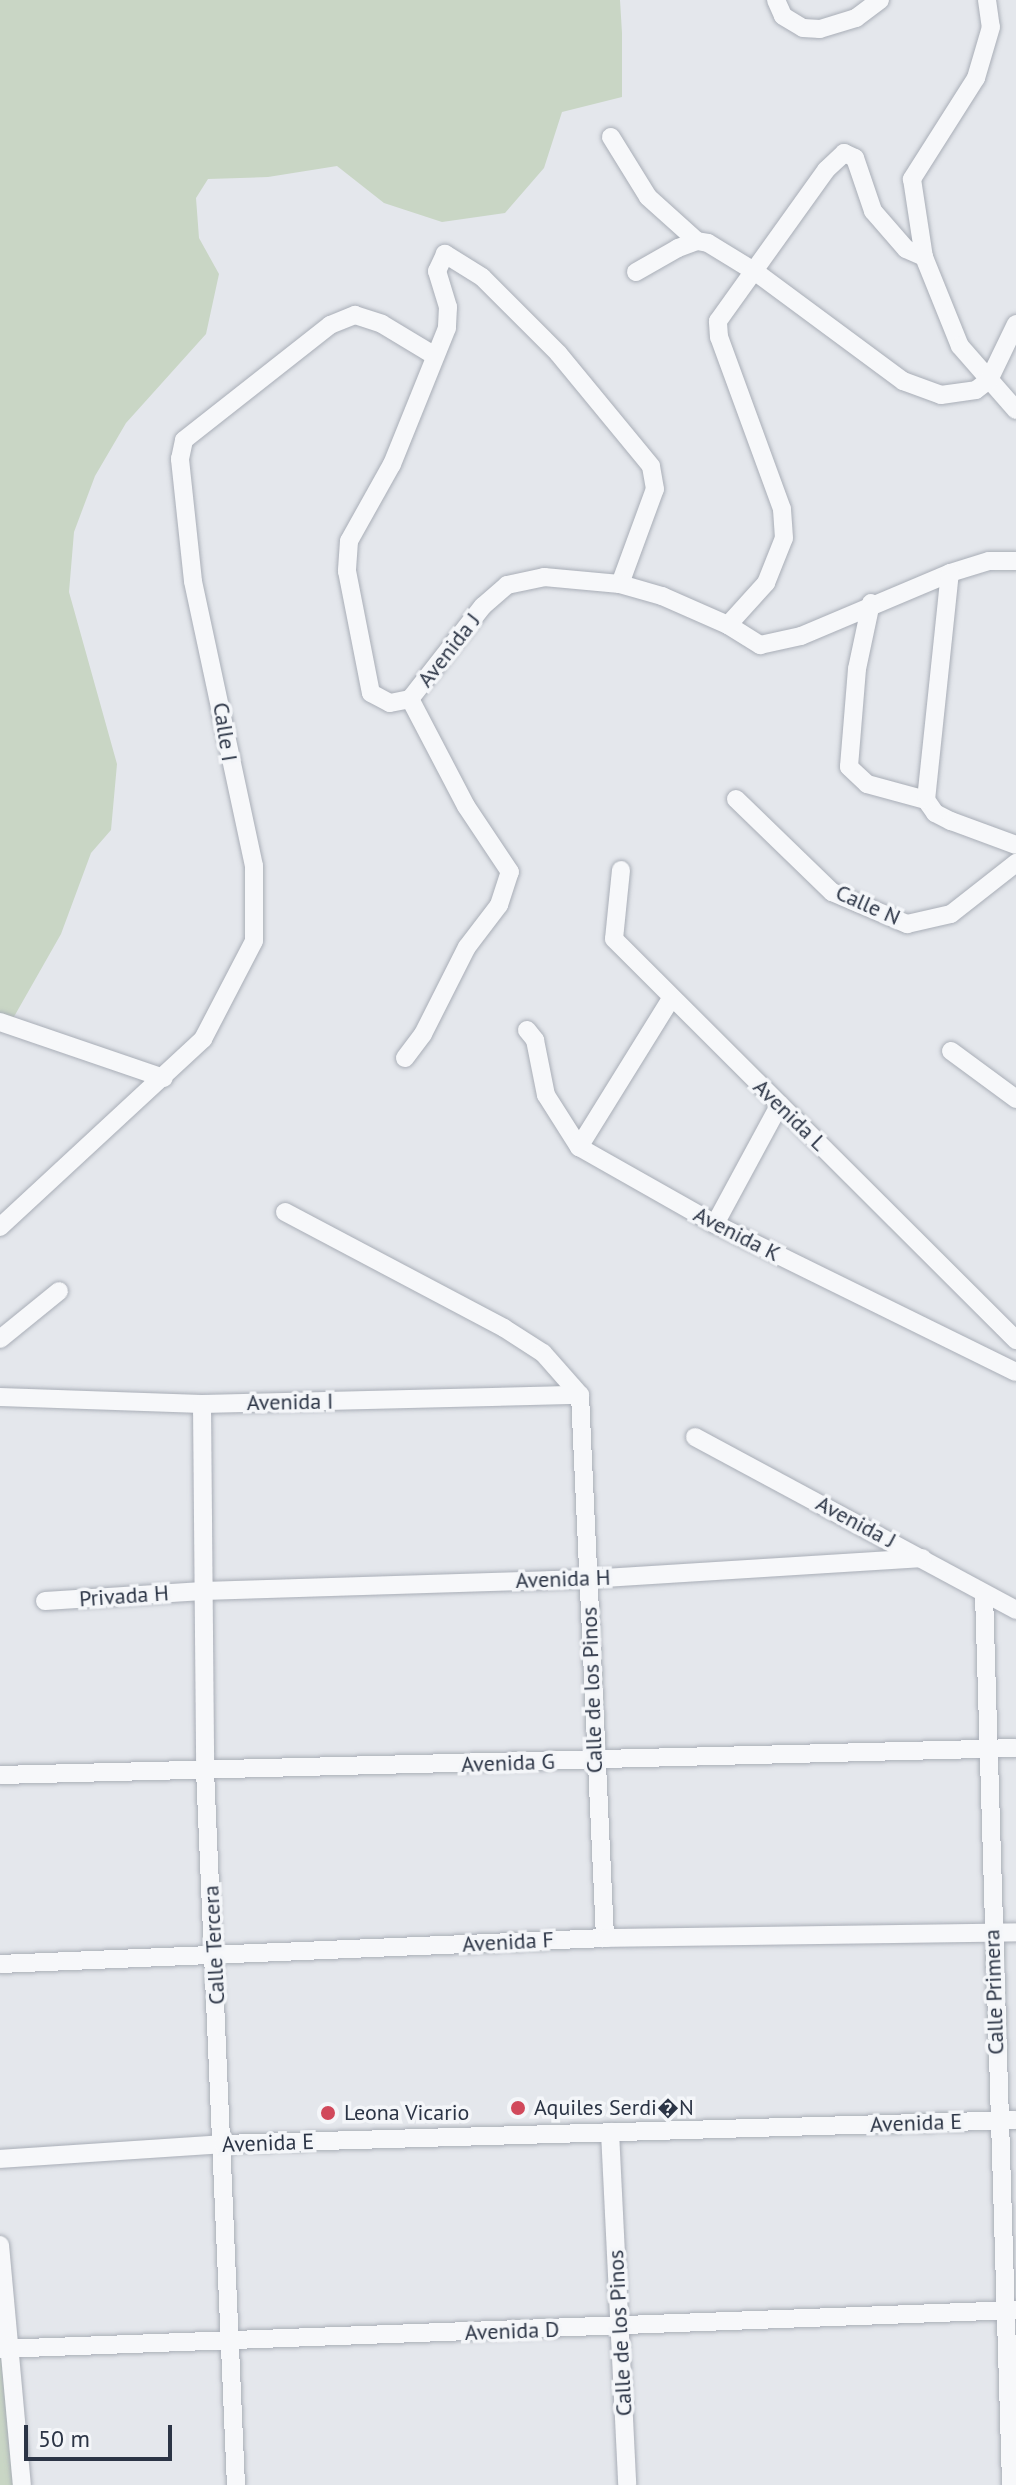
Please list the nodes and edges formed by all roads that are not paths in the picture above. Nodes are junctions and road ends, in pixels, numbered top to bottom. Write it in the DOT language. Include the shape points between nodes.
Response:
graph roads {
  1 [pos="776,0"];
  2 [pos="880,0"];
  3 [pos="987,0"];
  4 [pos="611,137"];
  5 [pos="697,241"];
  6 [pos="924,257"];
  7 [pos="636,272"];
  8 [pos="757,273"];
  9 [pos="1016,324"];
  10 [pos="435,356"];
  11 [pos="989,380"];
  12 [pos="1016,410"];
  13 [pos="1016,561"];
  14 [pos="950,573"];
  15 [pos="620,584"];
  16 [pos="871,603"];
  17 [pos="728,625"];
  18 [pos="410,699"];
  19 [pos="736,799"];
  20 [pos="926,800"];
  21 [pos="1016,845"];
  22 [pos="1016,863"];
  23 [pos="621,870"];
  24 [pos="670,1000"];
  25 [pos="0,1022"];
  26 [pos="527,1030"];
  27 [pos="951,1051"];
  28 [pos="405,1058"];
  29 [pos="164,1078"];
  30 [pos="1016,1099"];
  31 [pos="780,1104"];
  32 [pos="579,1147"];
  33 [pos="285,1212"];
  34 [pos="715,1224"];
  35 [pos="0,1227"];
  36 [pos="59,1291"];
  37 [pos="0,1339"];
  38 [pos="1016,1340"];
  39 [pos="1016,1372"];
  40 [pos="580,1395"];
  41 [pos="0,1397"];
  42 [pos="202,1404"];
  43 [pos="695,1437"];
  44 [pos="922,1558"];
  45 [pos="589,1579"];
  46 [pos="203,1591"];
  47 [pos="984,1594"];
  48 [pos="45,1601"];
  49 [pos="1016,1610"];
  50 [pos="1016,1748"];
  51 [pos="986,1750"];
  52 [pos="594,1760"];
  53 [pos="205,1770"];
  54 [pos="0,1775"];
  55 [pos="1016,1932"];
  56 [pos="992,1933"];
  57 [pos="605,1938"];
  58 [pos="215,1956"];
  59 [pos="0,1964"];
  60 [pos="1007,2121"];
  61 [pos="610,2132"];
  62 [pos="223,2144"];
  63 [pos="0,2159"];
  64 [pos="0,2245"];
  65 [pos="1010,2310"];
  66 [pos="620,2326"];
  67 [pos="230,2343"];
  68 [pos="4,2348"];
  69 [pos="22,2485"];
  70 [pos="236,2485"];
  71 [pos="627,2485"];
  72 [pos="1011,2485"];
  1 -- 2 [label="street" via="783,16 803,28 820,29 856,18"];
  3 -- 6 [label="street" via="991,27 976,78 912,179"];
  4 -- 5 [label="street" via="648,197"];
  5 -- 7 [label="street"];
  5 -- 8 [label="street"];
  6 -- 8 [label="street" via="906,249 873,211 855,158 844,153 826,170"];
  6 -- 11 [label="street" via="960,346"];
  8 -- 11 [label="street" via="903,381 941,395 976,390"];
  8 -- 17 [label="street" via="718,321 719,337 782,509 784,538 766,583"];
  9 -- 11 [label="street"];
  10 -- 15 [label="street, Avenida J" via="447,328 448,307 437,271 445,254 482,277 558,353 651,466 655,489"];
  10 -- 18 [label="street, Avenida J" via="392,464 349,541 347,571 367,685 390,703"];
  10 -- 29 [label="street, Calle I" via="382,324 355,315 330,325 184,440 180,459 191,568 254,866 254,941 221,1013"];
  11 -- 12 [label="street"];
  13 -- 14 [label="street" via="989,561"];
  14 -- 16 [label="street"];
  14 -- 20 [label="street"];
  15 -- 17 [label="street, Avenida J"];
  15 -- 18 [label="street, Avenida J" via="544,577 507,585 483,606"];
  16 -- 17 [label="street, Avenida J" via="773,644 760,645"];
  16 -- 20 [label="street" via="857,669 849,767 856,777"];
  18 -- 28 [label="street" via="466,806 510,872 499,905 467,947 423,1034"];
  19 -- 22 [label="street, Calle N" via="832,892 907,924 951,914"];
  20 -- 21 [label="street" via="935,813 951,821"];
  23 -- 24 [label="street, Avenida L" via="614,939"];
  24 -- 31 [label="street, Avenida L"];
  24 -- 32 [label="street"];
  25 -- 29 [label="street"];
  26 -- 32 [label="street, Avenida K" via="535,1040 546,1095"];
  27 -- 30 [label="street"];
  29 -- 35 [label="street, Calle I"];
  31 -- 34 [label="street"];
  31 -- 38 [label="street, Avenida L"];
  32 -- 34 [label="street, Avenida K"];
  33 -- 40 [label="street" via="504,1328 543,1353"];
  34 -- 39 [label="street, Avenida K"];
  36 -- 37 [label="street"];
  40 -- 42 [label="street, Avenida I"];
  40 -- 45 [label="street, Calle de los Pinos"];
  41 -- 42 [label="street, Avenida I"];
  42 -- 46 [label="street, Calle Tercera"];
  43 -- 44 [label="street, Avenida J"];
  44 -- 45 [label="street, Avenida H"];
  44 -- 47 [label="street, Avenida J"];
  45 -- 46 [label="street, Avenida H"];
  45 -- 52 [label="street, Calle de los Pinos"];
  46 -- 48 [label="street, Privada H"];
  46 -- 53 [label="street, Calle Tercera"];
  47 -- 49 [label="street, Avenida J"];
  47 -- 51 [label="street, Calle Primera"];
  50 -- 51 [label="street, Avenida G"];
  51 -- 52 [label="street, Avenida G"];
  51 -- 56 [label="street, Calle Primera"];
  52 -- 53 [label="street, Avenida G"];
  52 -- 57 [label="street, Calle de los Pinos"];
  53 -- 54 [label="street, Avenida G"];
  53 -- 58 [label="street, Calle Tercera"];
  55 -- 56 [label="street, Avenida F"];
  56 -- 57 [label="street, Avenida F"];
  56 -- 60 [label="street, Calle Primera"];
  57 -- 58 [label="street, Avenida F"];
  58 -- 59 [label="street, Avenida F"];
  58 -- 62 [label="street, Calle Tercera"];
  60 -- 61 [label="street, Avenida E"];
  60 -- 65 [label="street, Calle Primera"];
  61 -- 62 [label="street, Avenida E"];
  61 -- 66 [label="street, Calle de los Pinos"];
  62 -- 63 [label="street, Avenida E"];
  62 -- 67 [label="street, Calle Tercera"];
  64 -- 68 [label="street"];
  65 -- 66 [label="street, Avenida D"];
  65 -- 72 [label="street, Calle Primera"];
  66 -- 67 [label="street, Avenida D"];
  66 -- 71 [label="street, Calle de los Pinos"];
  67 -- 68 [label="street, Avenida D"];
  67 -- 70 [label="street, Calle Tercera"];
  68 -- 69 [label="street"];
}
